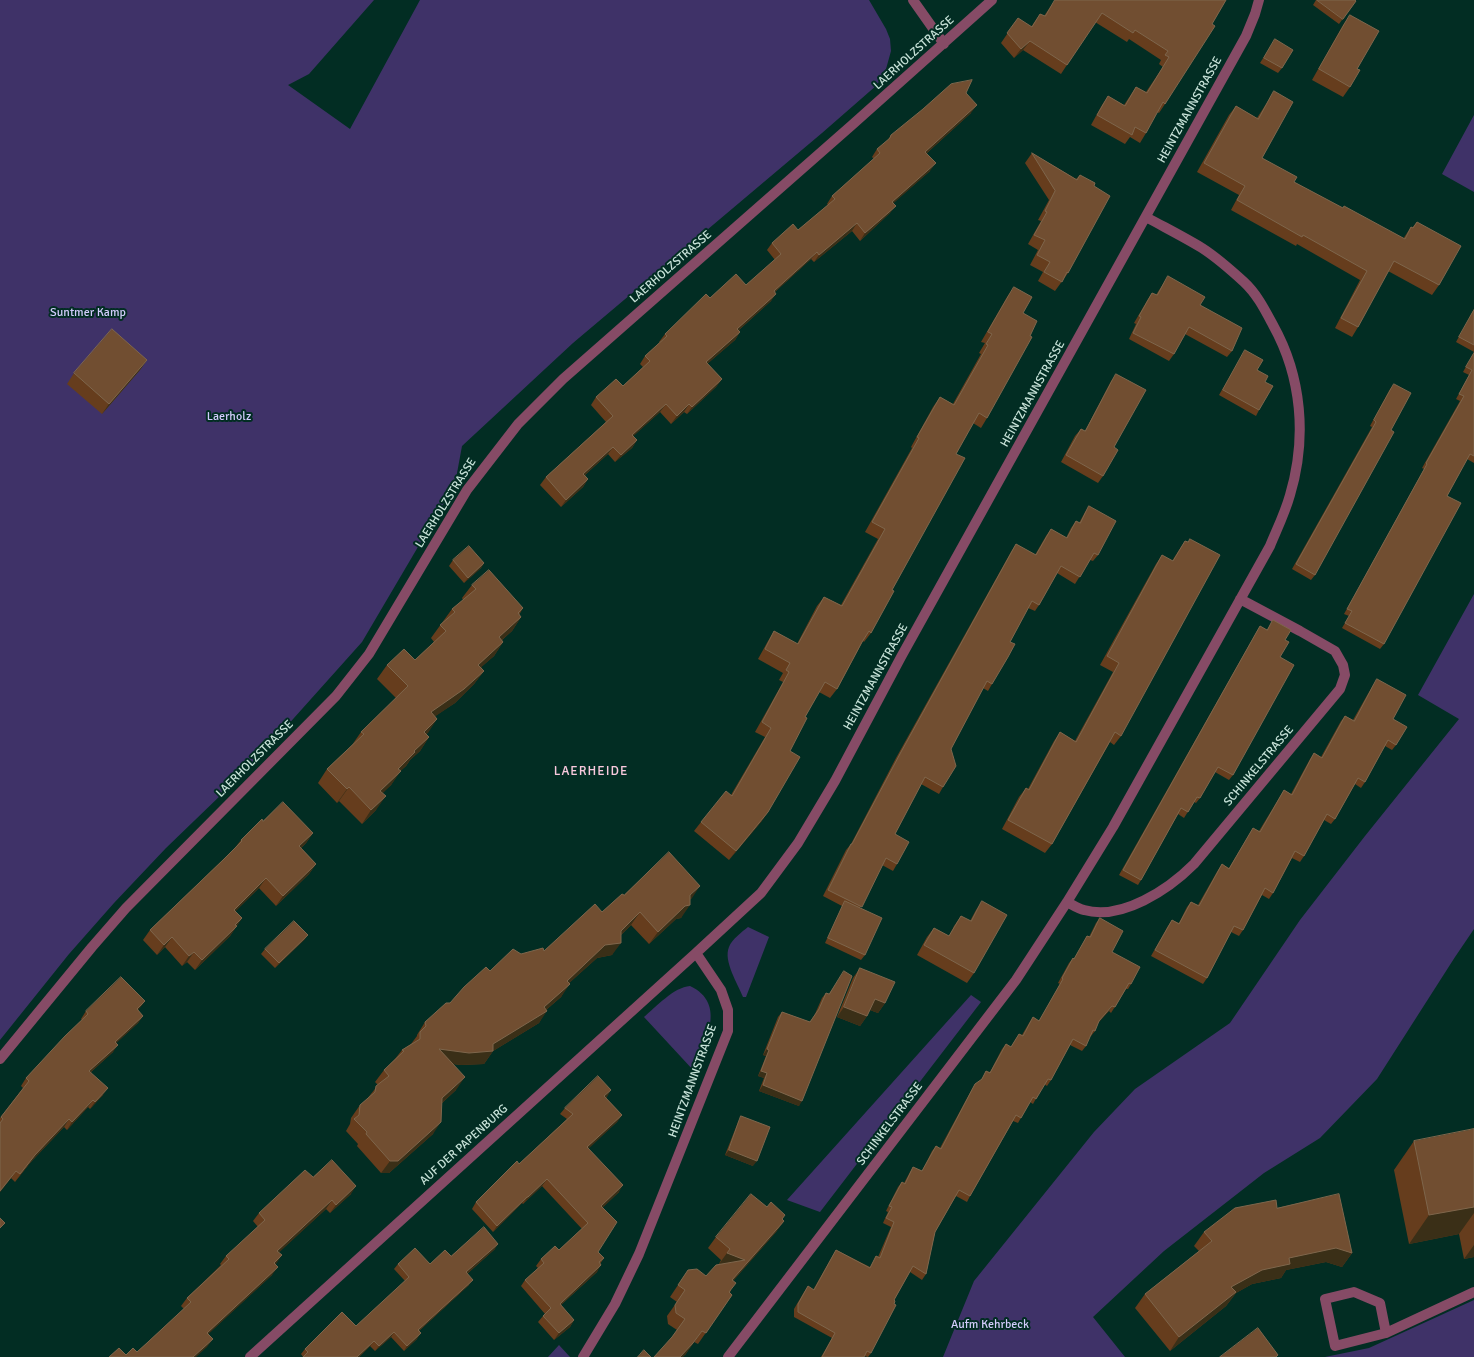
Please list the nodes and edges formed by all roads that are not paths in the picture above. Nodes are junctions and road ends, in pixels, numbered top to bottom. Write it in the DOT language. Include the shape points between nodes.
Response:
graph roads {
  1 [pos="914,0"];
  2 [pos="992,0"];
  3 [pos="1259,0"];
  4 [pos="944,44"];
  5 [pos="1146,217"];
  6 [pos="1240,599"];
  7 [pos="1068,902"];
  8 [pos="696,953"];
  9 [pos="0,1060"];
  10 [pos="1474,1292"];
  11 [pos="1386,1333"];
  12 [pos="250,1357"];
  13 [pos="583,1357"];
  14 [pos="728,1357"];
  1 -- 4 [label="street"];
  2 -- 4 [label="street, LAERHOLZSTRASSE"];
  3 -- 5 [label="street, HEINTZMANNSTRASSE" via="1246,36"];
  4 -- 9 [label="street, LAERHOLZSTRASSE" via="563,379 518,424 467,490 370,654 336,696 126,908"];
  5 -- 6 [label="street, SCHINKELSTRASSE" via="1203,249 1245,283 1262,304 1283,343 1293,374 1301,430 1292,486 1270,546"];
  5 -- 8 [label="street, HEINTZMANNSTRASSE" via="901,657 835,781 798,843 761,893"];
  6 -- 7 [label="street, SCHINKELSTRASSE" via="1113,827"];
  6 -- 7 [label="street, SCHINKELSTRASSE" via="1335,651 1343,664 1345,675 1340,689 1180,878 1148,899 1117,910 1094,912 1083,910"];
  7 -- 14 [label="street, SCHINKELSTRASSE" via="1016,980"];
  8 -- 12 [label="street, AUF DER PAPENBURG"];
  8 -- 13 [label="street, HEINTZMANNSTRASSE" via="721,990 728,1010 728,1031 639,1254 615,1304"];
  10 -- 11 [label="street"];
  11 -- 11 [label="street" via="1335,1346 1325,1299 1354,1292 1380,1303"];
}
